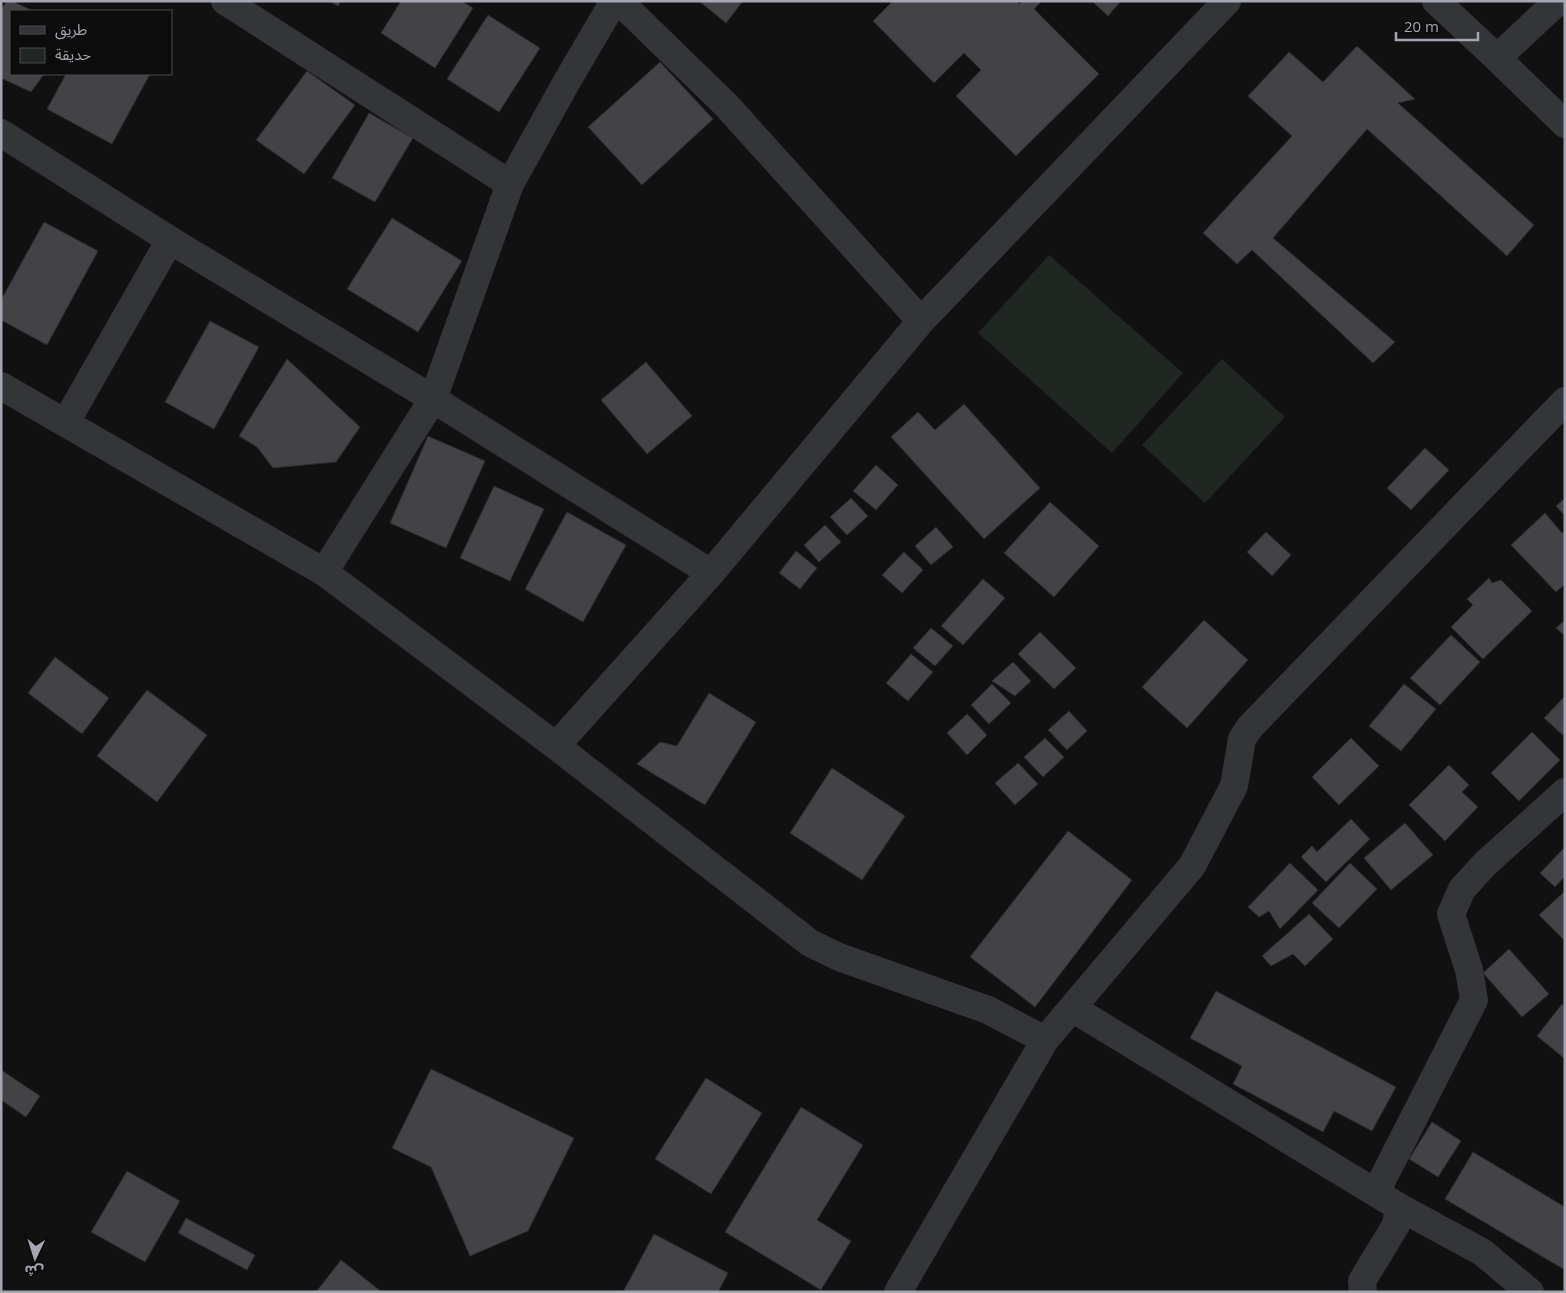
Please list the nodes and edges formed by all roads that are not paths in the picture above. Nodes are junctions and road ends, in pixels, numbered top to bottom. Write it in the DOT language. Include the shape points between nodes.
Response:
graph roads {
  1 [pos="225,1"];
  2 [pos="614,1"];
  3 [pos="620,1"];
  4 [pos="1227,1"];
  5 [pos="1436,1"];
  6 [pos="1558,1"];
  7 [pos="1498,58"];
  8 [pos="1565,124"];
  9 [pos="1,133"];
  10 [pos="510,184"];
  11 [pos="170,240"];
  12 [pos="921,321"];
  13 [pos="1,386"];
  14 [pos="433,399"];
  15 [pos="1565,401"];
  16 [pos="66,422"];
  17 [pos="324,572"];
  18 [pos="711,572"];
  19 [pos="556,746"];
  20 [pos="1565,792"];
  21 [pos="1072,1008"];
  22 [pos="1045,1040"];
  23 [pos="1376,1192"];
  24 [pos="1399,1207"];
  25 [pos="898,1292"];
  26 [pos="1363,1292"];
  27 [pos="1530,1292"];
  1 -- 10 [label="street"];
  2 -- 10 [label="street"];
  3 -- 12 [label="street" via="726,105"];
  4 -- 12 [label="street"];
  5 -- 7 [label="street"];
  6 -- 7 [label="street"];
  7 -- 8 [label="street"];
  9 -- 11 [label="street"];
  10 -- 14 [label="street"];
  11 -- 14 [label="street"];
  11 -- 16 [label="street"];
  12 -- 18 [label="street"];
  13 -- 16 [label="street"];
  14 -- 17 [label="street"];
  14 -- 18 [label="street"];
  15 -- 21 [label="street" via="1250,727 1242,740 1234,786 1192,866"];
  16 -- 17 [label="street"];
  17 -- 19 [label="street"];
  18 -- 19 [label="street"];
  19 -- 22 [label="street" via="810,943 839,957 988,1010"];
  20 -- 23 [label="street" via="1462,889 1451,914 1469,970 1474,1000"];
  21 -- 22 [label="street"];
  21 -- 23 [label="street"];
  22 -- 25 [label="street"];
  23 -- 24 [label="street"];
  24 -- 26 [label="street" via="1396,1225 1362,1281"];
  24 -- 27 [label="street" via="1482,1252"];
}
